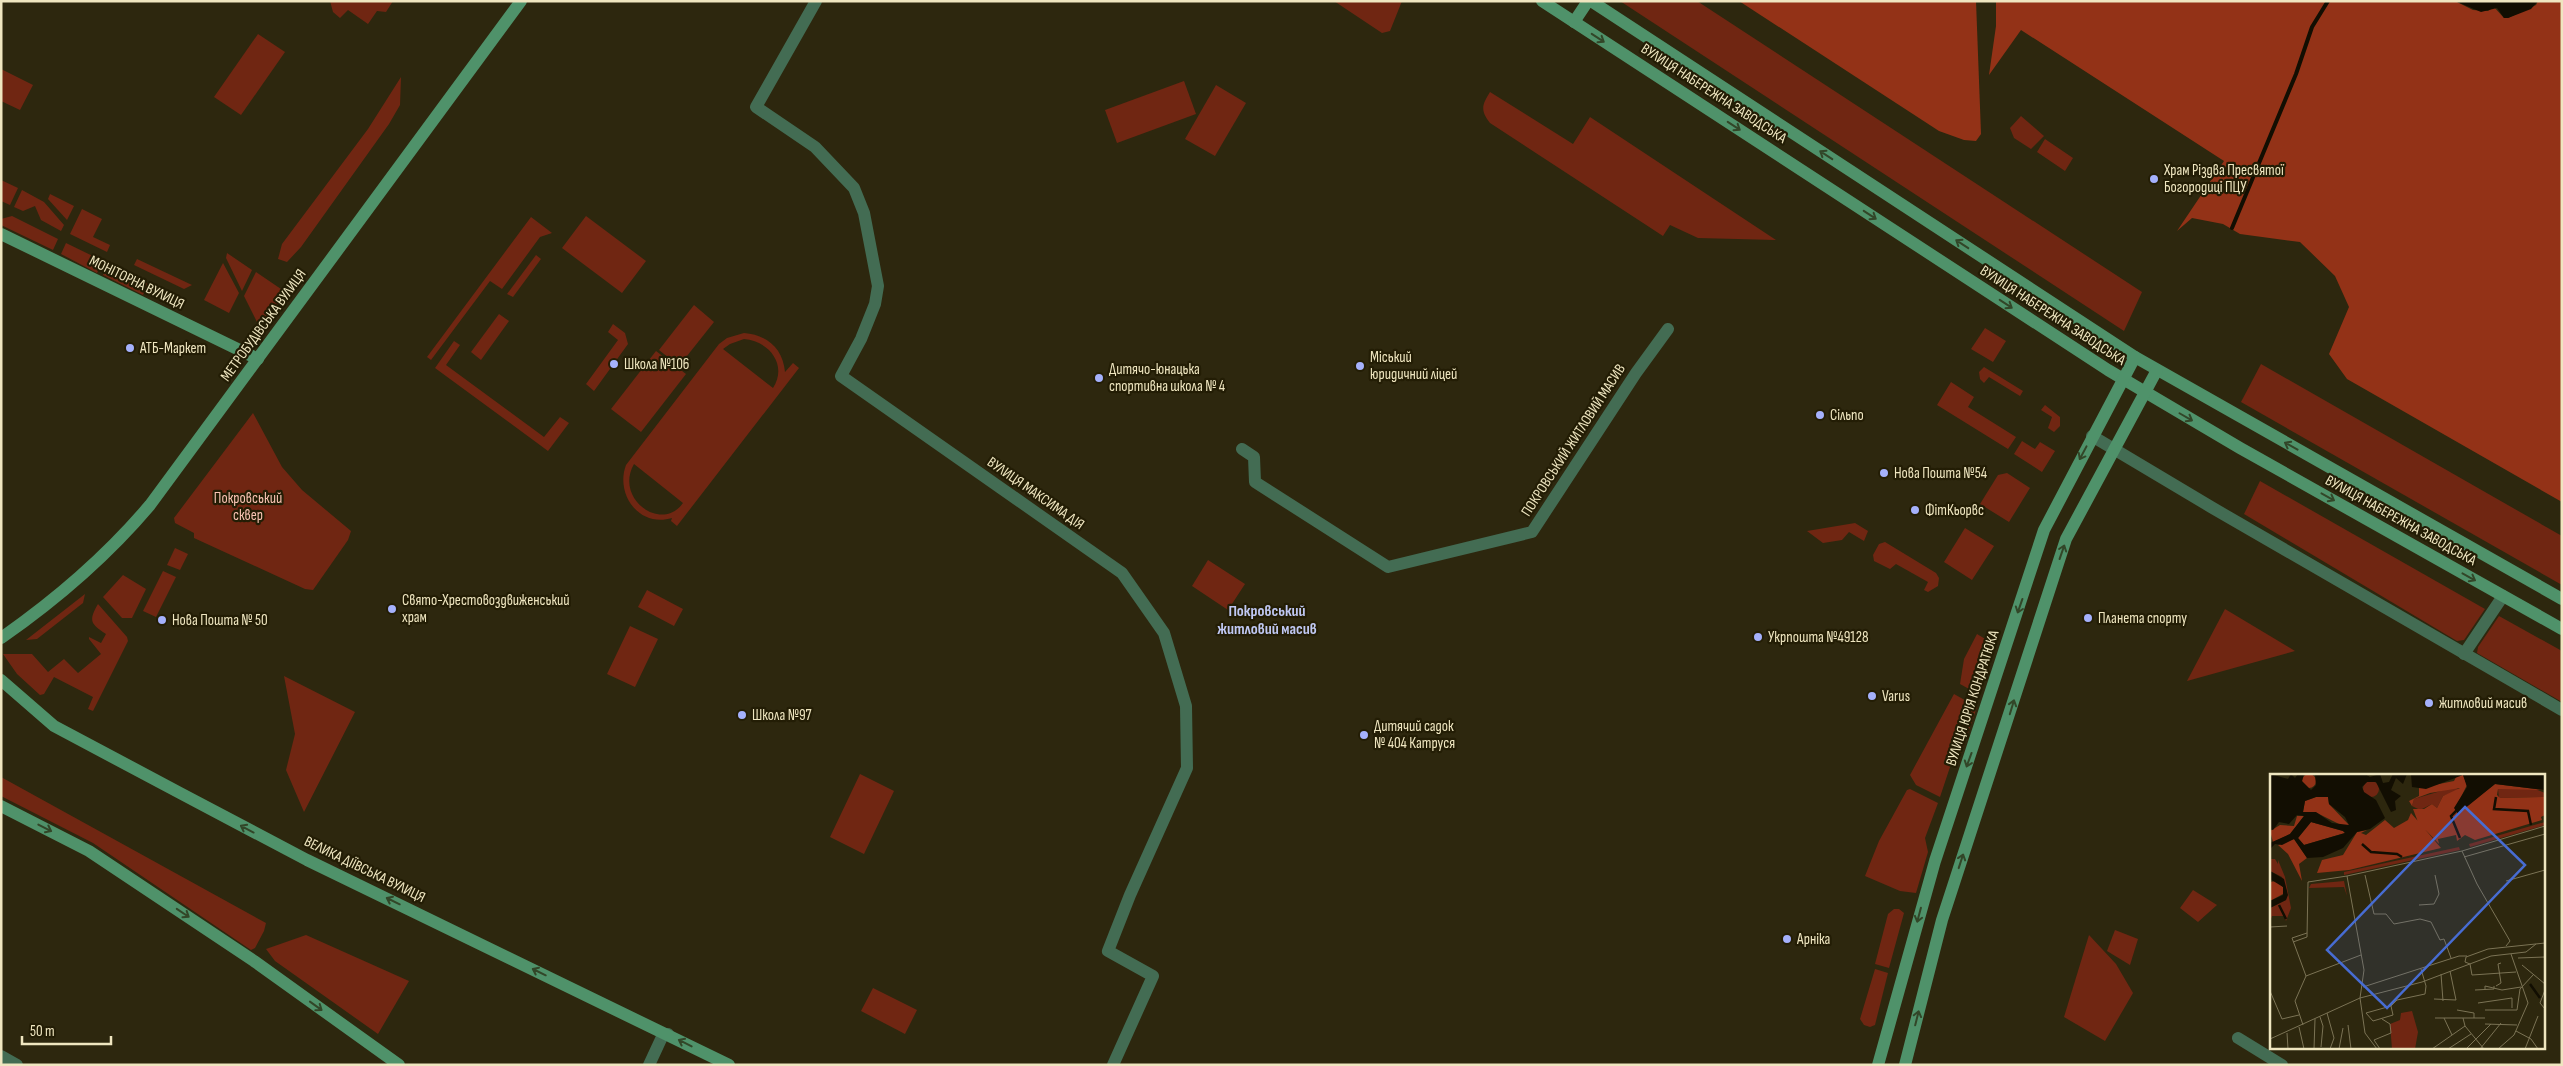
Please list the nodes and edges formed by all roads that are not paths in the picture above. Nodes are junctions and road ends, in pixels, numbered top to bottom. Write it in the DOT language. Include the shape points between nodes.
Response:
graph roads {
  1 [pos="520,1"];
  2 [pos="816,1"];
  3 [pos="1542,1"];
  4 [pos="1590,1"];
  5 [pos="1574,22"];
  6 [pos="1,234"];
  7 [pos="1668,330"];
  8 [pos="2134,357"];
  9 [pos="258,358"];
  10 [pos="2157,370"];
  11 [pos="2123,379"];
  12 [pos="2144,392"];
  13 [pos="2092,436"];
  14 [pos="1242,449"];
  15 [pos="2115,449"];
  16 [pos="2503,596"];
  17 [pos="2562,598"];
  18 [pos="2562,629"];
  19 [pos="1,638"];
  20 [pos="2464,654"];
  21 [pos="1,680"];
  22 [pos="2562,710"];
  23 [pos="1980,729"];
  24 [pos="2002,737"];
  25 [pos="1,806"];
  26 [pos="1906,968"];
  27 [pos="1928,975"];
  28 [pos="668,1034"];
  29 [pos="2238,1038"];
  30 [pos="1,1056"];
  31 [pos="17,1065"];
  32 [pos="399,1065"];
  33 [pos="648,1065"];
  34 [pos="729,1065"];
  35 [pos="1113,1065"];
  36 [pos="1878,1065"];
  37 [pos="1904,1065"];
  38 [pos="2282,1065"];
  1 -- 9 [label="main road, МЕТРОБУДІВСЬКА ВУЛИЦЯ"];
  2 -- 35 [label="street, ВУЛИЦЯ МАКСИМА ДІЯ" via="756,107 815,147 854,188 864,213 878,286 875,304 861,339 841,376 1122,573 1164,633 1186,706 1187,768 1108,951 1153,976"];
  3 -- 5 [label="main road, ВУЛИЦЯ НАБЕРЕЖНА ЗАВОДСЬКА"];
  4 -- 5 [label="main road"];
  8 -- 4 [label="main road, ВУЛИЦЯ НАБЕРЕЖНА ЗАВОДСЬКА, one-way"];
  5 -- 11 [label="main road, ВУЛИЦЯ НАБЕРЕЖНА ЗАВОДСЬКА, one-way"];
  6 -- 9 [label="main road, МОНІТОРНА ВУЛИЦЯ"];
  7 -- 14 [label="street, ПОКРОВСЬКИЙ ЖИТЛОВИЙ МАСИВ" via="1636,373 1532,532 1388,567 1255,482 1254,457"];
  8 -- 10 [label="main road, ВУЛИЦЯ НАБЕРЕЖНА ЗАВОДСЬКА"];
  8 -- 11 [label="main road, ВУЛИЦЯ ЮРІЯ КОНДРАТЮКА"];
  9 -- 19 [label="main road, МЕТРОБУДІВСЬКА ВУЛИЦЯ" via="157,496 103,557 42,609"];
  10 -- 12 [label="main road"];
  17 -- 10 [label="main road, ВУЛИЦЯ НАБЕРЕЖНА ЗАВОДСЬКА, one-way"];
  11 -- 12 [label="main road, ВУЛИЦЯ НАБЕРЕЖНА ЗАВОДСЬКА"];
  11 -- 13 [label="main road, ВУЛИЦЯ ЮРІЯ КОНДРАТЮКА"];
  12 -- 15 [label="main road"];
  12 -- 16 [label="main road, ВУЛИЦЯ НАБЕРЕЖНА ЗАВОДСЬКА, one-way"];
  13 -- 15 [label="street"];
  13 -- 23 [label="main road, ВУЛИЦЯ ЮРІЯ КОНДРАТЮКА, one-way" via="2044,530"];
  15 -- 20 [label="street"];
  24 -- 15 [label="main road, one-way" via="2066,539"];
  16 -- 18 [label="main road, ВУЛИЦЯ НАБЕРЕЖНА ЗАВОДСЬКА"];
  16 -- 20 [label="street"];
  20 -- 22 [label="street"];
  28 -- 21 [label="main road, ВЕЛИКА ДІЇВСЬКА ВУЛИЦЯ, one-way" via="307,860 171,789 54,726"];
  23 -- 24 [label="main road"];
  23 -- 26 [label="main road, ВУЛИЦЯ ЮРІЯ КОНДРАТЮКА, one-way" via="1935,861"];
  27 -- 24 [label="main road, one-way" via="1942,920"];
  25 -- 32 [label="main road, one-way" via="90,851 254,961"];
  26 -- 27 [label="main road"];
  26 -- 36 [label="main road, ВУЛИЦЯ ЮРІЯ КОНДРАТЮКА"];
  37 -- 27 [label="main road, one-way"];
  28 -- 33 [label="street" via="662,1036"];
  34 -- 28 [label="main road, ВЕЛИКА ДІЇВСЬКА ВУЛИЦЯ, one-way"];
  29 -- 38 [label="street"];
  30 -- 31 [label="street"];
}
